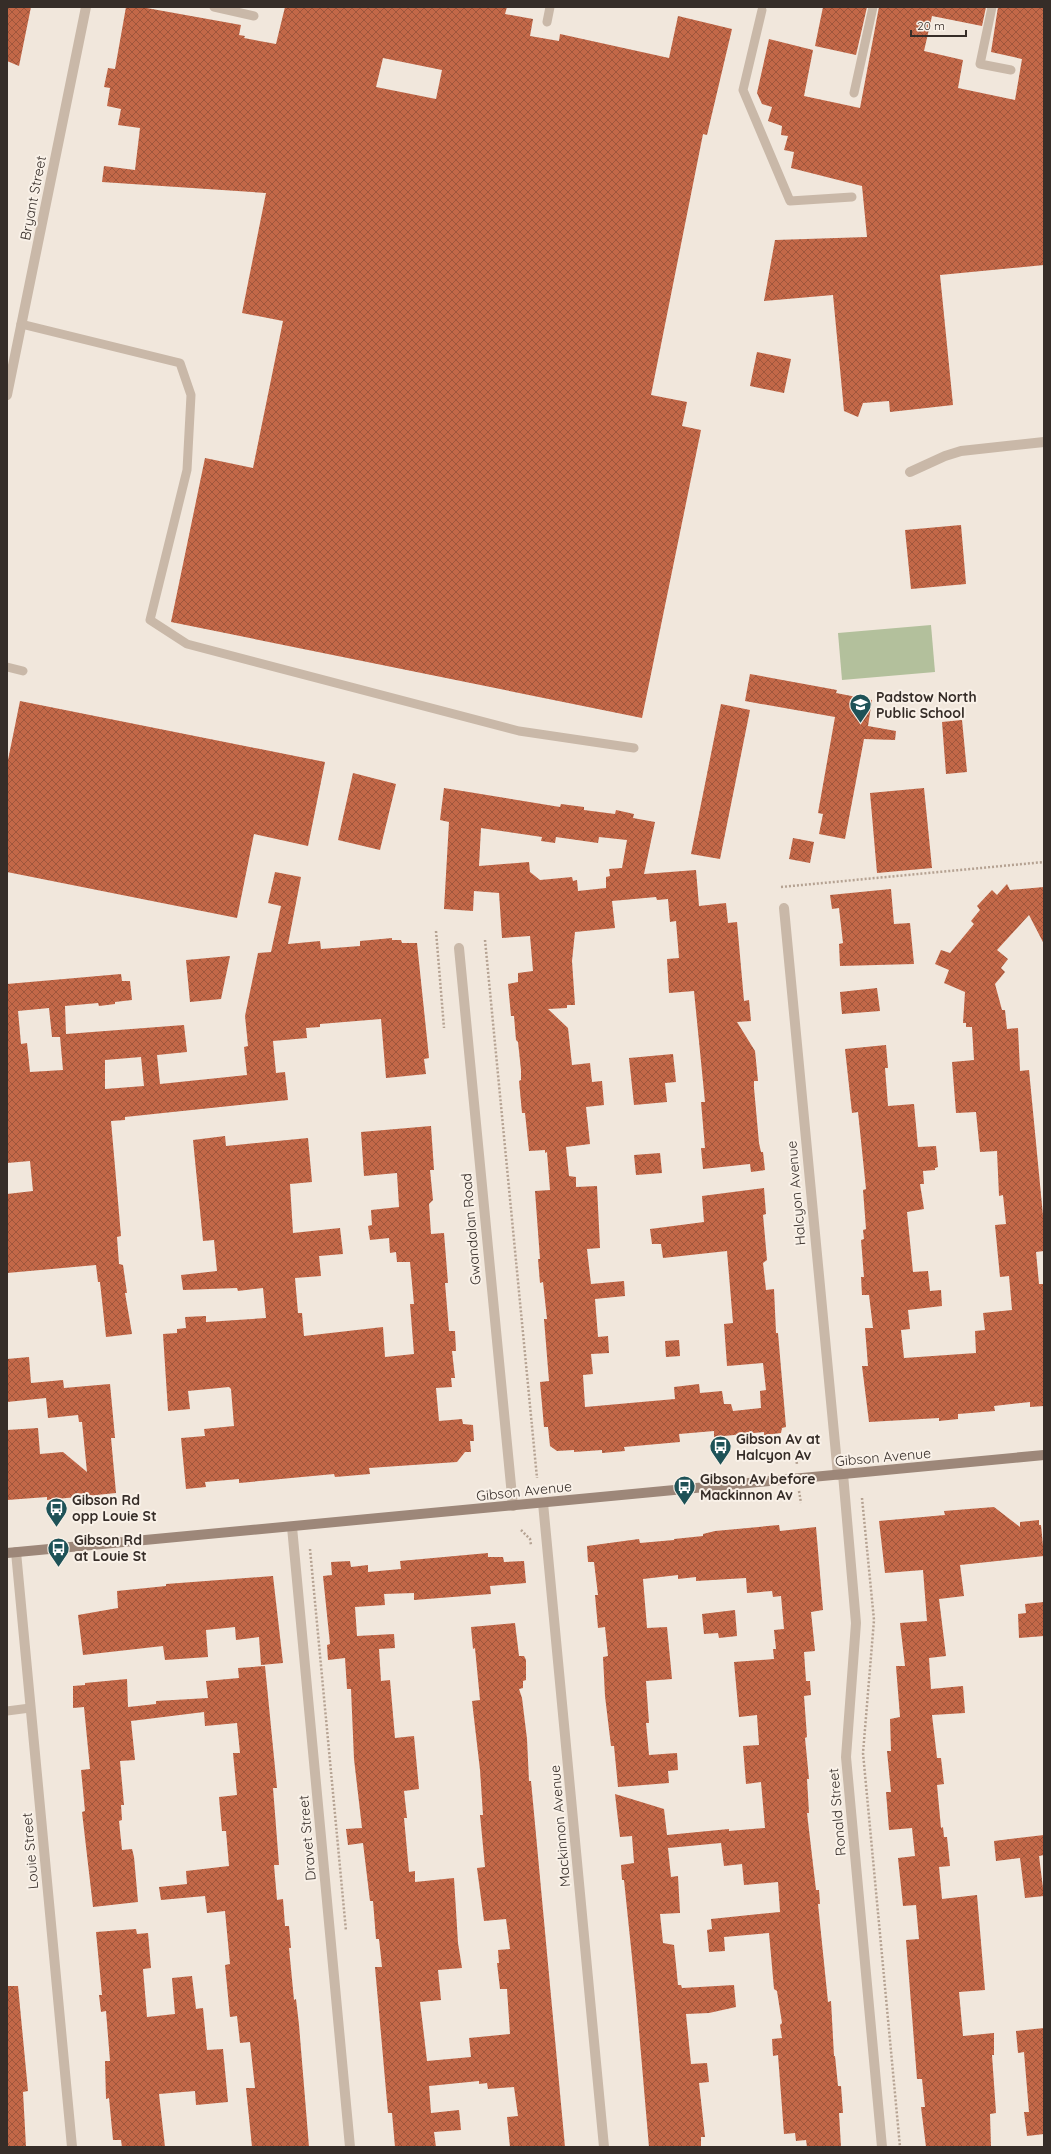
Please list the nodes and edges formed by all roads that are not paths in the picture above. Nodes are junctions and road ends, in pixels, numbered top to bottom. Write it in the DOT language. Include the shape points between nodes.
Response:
graph roads {
  1 [pos="86,7"];
  2 [pos="214,7"];
  3 [pos="550,7"];
  4 [pos="873,7"];
  5 [pos="992,7"];
  6 [pos="762,10"];
  7 [pos="254,16"];
  8 [pos="547,22"];
  9 [pos="1010,70"];
  10 [pos="854,93"];
  11 [pos="852,197"];
  12 [pos="22,324"];
  13 [pos="7,395"];
  14 [pos="1044,442"];
  15 [pos="910,472"];
  16 [pos="7,667"];
  17 [pos="22,671"];
  18 [pos="634,748"];
  19 [pos="784,908"];
  20 [pos="459,948"];
  21 [pos="1044,1456"];
  22 [pos="840,1475"];
  23 [pos="543,1503"];
  24 [pos="513,1506"];
  25 [pos="292,1527"];
  26 [pos="12,1552"];
  27 [pos="30,1708"];
  28 [pos="7,1711"];
  29 [pos="72,2147"];
  30 [pos="350,2147"];
  31 [pos="604,2147"];
  32 [pos="882,2147"];
  1 -- 12 [label="street, Bryant Street"];
  2 -- 7 [label="lane"];
  3 -- 8 [label="lane"];
  4 -- 10 [label="lane"];
  5 -- 9 [label="lane" via="980,64"];
  6 -- 11 [label="lane" via="743,90 790,201"];
  12 -- 13 [label="street, Bryant Street"];
  12 -- 18 [label="lane" via="180,363 191,395 187,470 150,620 187,644 519,731"];
  14 -- 15 [label="street" via="961,451"];
  16 -- 17 [label="lane"];
  19 -- 22 [label="street, Halcyon Avenue"];
  20 -- 24 [label="street, Gwandalan Road"];
  21 -- 22 [label="main road, Gibson Avenue"];
  22 -- 23 [label="main road, Gibson Avenue"];
  22 -- 32 [label="street, Ronald Street" via="856,1623 846,1757"];
  23 -- 24 [label="main road, Gibson Avenue"];
  23 -- 31 [label="street, Mackinnon Avenue"];
  24 -- 25 [label="main road, Gibson Avenue"];
  25 -- 26 [label="main road, Gibson Avenue"];
  25 -- 30 [label="street, Dravet Street"];
  26 -- 27 [label="street, Louie Street"];
  27 -- 28 [label="lane"];
  27 -- 29 [label="street, Louie Street"];
}
